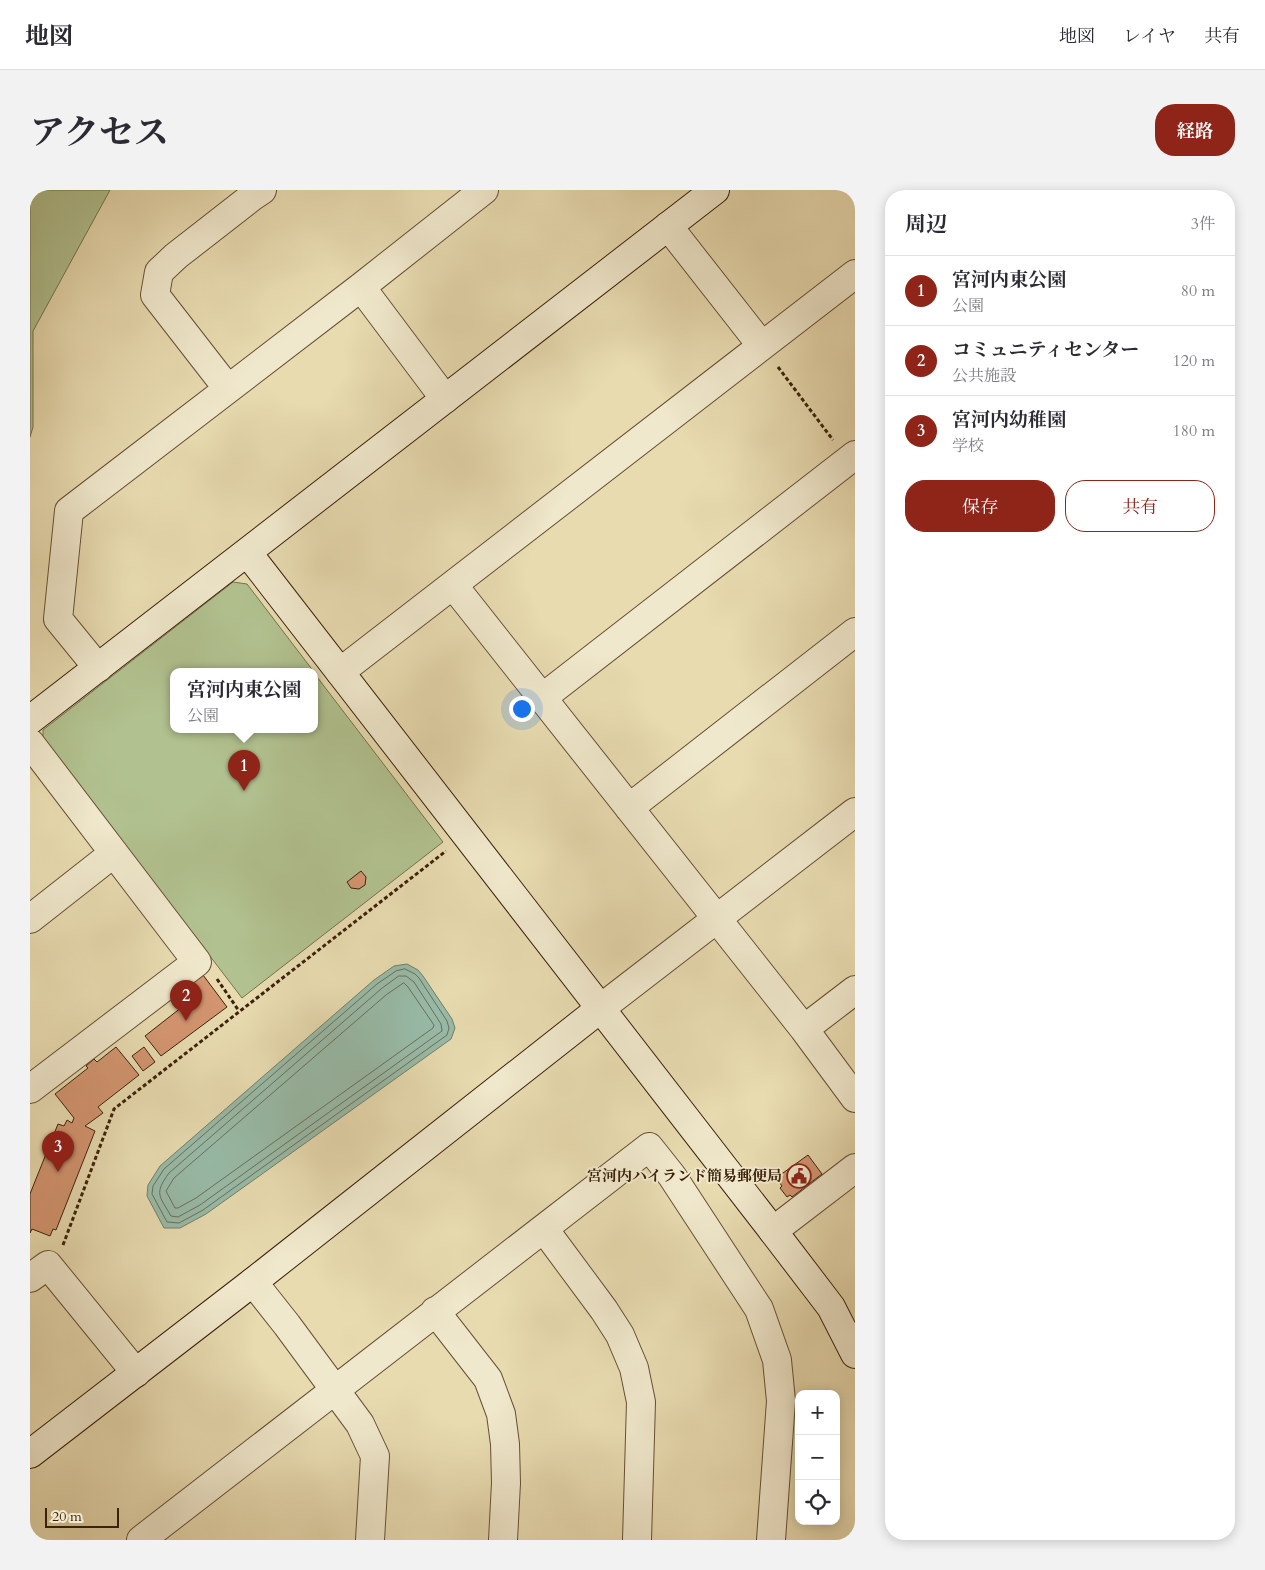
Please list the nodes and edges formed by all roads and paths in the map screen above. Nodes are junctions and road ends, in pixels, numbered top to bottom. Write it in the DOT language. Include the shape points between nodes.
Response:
graph roads {
  1 [pos="262,190"];
  2 [pos="484,190"];
  3 [pos="715,190"];
  4 [pos="668,226"];
  5 [pos="855,274"];
  6 [pos="361,287"];
  7 [pos="762,346"];
  8 [pos="228,389"];
  9 [pos="445,399"];
  10 [pos="852,457"];
  11 [pos="247,552"];
  12 [pos="453,584"];
  13 [pos="855,632"];
  14 [pos="98,668"];
  15 [pos="340,672"];
  16 [pos="542,698"];
  17 [pos="30,720"];
  18 [pos="30,743"];
  19 [pos="629,808"];
  20 [pos="855,812"];
  21 [pos="467,836"];
  22 [pos="114,853"];
  23 [pos="30,919"];
  24 [pos="716,919"];
  25 [pos="197,962"];
  26 [pos="855,990"];
  27 [pos="601,1008"];
  28 [pos="239,1011"];
  29 [pos="804,1029"];
  30 [pos="30,1089"];
  31 [pos="855,1098"];
  32 [pos="855,1168"];
  33 [pos="544,1229"];
  34 [pos="773,1230"];
  35 [pos="39,1271"];
  36 [pos="253,1282"];
  37 [pos="435,1311"];
  38 [pos="855,1354"];
  39 [pos="136,1373"];
  40 [pos="335,1390"];
  41 [pos="30,1454"];
  42 [pos="141,1540"];
  43 [pos="370,1540"];
  44 [pos="503,1540"];
  45 [pos="637,1540"];
  46 [pos="771,1540"];
  1 -- 8 [label="street" via="159,272 155,295"];
  2 -- 6 [label="street"];
  3 -- 4 [label="street"];
  4 -- 7 [label="street"];
  4 -- 9 [label="street"];
  5 -- 7 [label="street"];
  6 -- 8 [label="street"];
  6 -- 9 [label="street"];
  7 -- 10 [label="path"];
  7 -- 12 [label="street"];
  8 -- 14 [label="street" via="69,511 58,619"];
  9 -- 11 [label="street"];
  10 -- 16 [label="street"];
  11 -- 14 [label="street"];
  11 -- 15 [label="street"];
  12 -- 15 [label="street"];
  12 -- 16 [label="street"];
  13 -- 19 [label="street"];
  14 -- 17 [label="street"];
  15 -- 21 [label="street"];
  16 -- 19 [label="street"];
  18 -- 22 [label="street"];
  19 -- 24 [label="street"];
  20 -- 24 [label="street"];
  21 -- 27 [label="street"];
  21 -- 28 [label="path"];
  22 -- 23 [label="street"];
  22 -- 25 [label="street"];
  24 -- 27 [label="street"];
  24 -- 29 [label="street"];
  25 -- 28 [label="path" via="208,966"];
  25 -- 30 [label="street"];
  26 -- 29 [label="street"];
  27 -- 34 [label="street"];
  27 -- 36 [label="street"];
  28 -- 35 [label="path" via="114,1109 64,1243"];
  29 -- 31 [label="street"];
  32 -- 34 [label="street"];
  33 -- 37 [label="street"];
  33 -- 45 [label="street" via="604,1310 620,1335 634,1368 641,1402"];
  33 -- 46 [label="street" via="649,1147 672,1176 759,1309 777,1360 781,1400"];
  34 -- 38 [label="street" via="831,1307"];
  35 -- 39 [label="street"];
  36 -- 39 [label="street"];
  36 -- 40 [label="street"];
  37 -- 40 [label="street"];
  37 -- 44 [label="street" via="488,1379 501,1414 506,1483"];
  39 -- 41 [label="street"];
  40 -- 42 [label="street"];
  40 -- 43 [label="street" via="360,1424 375,1456"];
}
